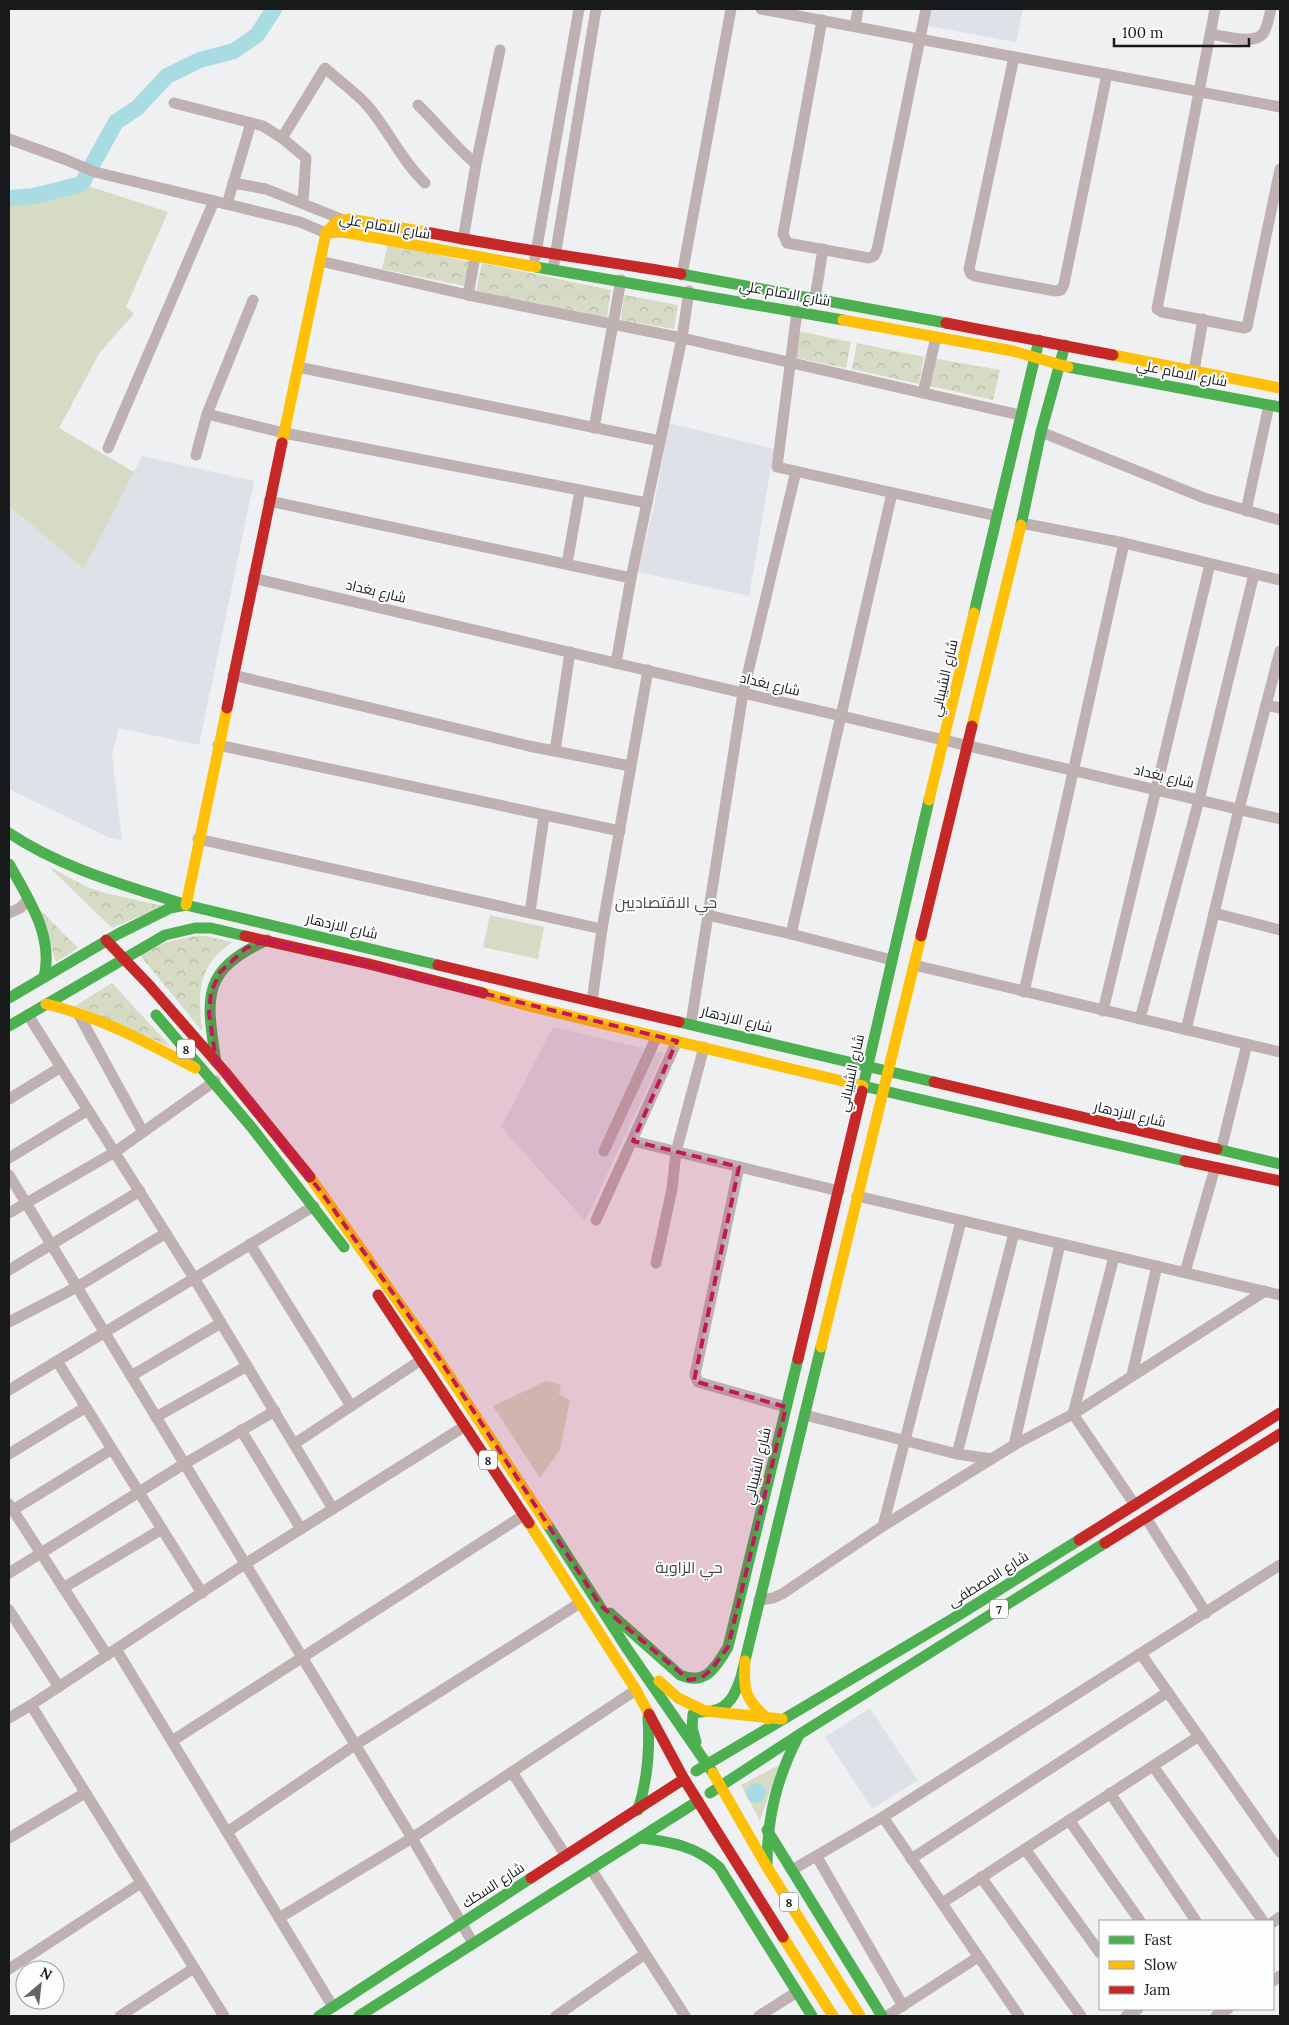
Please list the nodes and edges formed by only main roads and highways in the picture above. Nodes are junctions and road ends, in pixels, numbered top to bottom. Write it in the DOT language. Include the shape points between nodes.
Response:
graph roads {
  1 [pos="326,233"];
  2 [pos="1039,340"];
  3 [pos="1065,345"];
  4 [pos="1034,357"];
  5 [pos="1060,366"];
  6 [pos="1280,388"];
  7 [pos="1274,406"];
  8 [pos="9,833"];
  9 [pos="9,864"];
  10 [pos="186,905"];
  11 [pos="106,940"];
  12 [pos="267,940"];
  13 [pos="124,958"];
  14 [pos="107,959"];
  15 [pos="489,976"];
  16 [pos="44,977"];
  17 [pos="485,993"];
  18 [pos="9,998"];
  19 [pos="46,1004"];
  20 [pos="151,1009"];
  21 [pos="9,1026"];
  22 [pos="216,1062"];
  23 [pos="867,1066"];
  24 [pos="888,1072"];
  25 [pos="215,1081"];
  26 [pos="862,1086"];
  27 [pos="883,1091"];
  28 [pos="1156,1135"];
  29 [pos="1152,1154"];
  30 [pos="1280,1164"];
  31 [pos="1280,1181"];
  32 [pos="352,1259"];
  33 [pos="369,1282"];
  34 [pos="425,1338"];
  35 [pos="413,1347"];
  36 [pos="438,1357"];
  37 [pos="423,1362"];
  38 [pos="1280,1414"];
  39 [pos="1280,1434"];
  40 [pos="766,1492"];
  41 [pos="786,1496"];
  42 [pos="601,1606"];
  43 [pos="626,1647"];
  44 [pos="745,1661"];
  45 [pos="705,1711"];
  46 [pos="648,1712"];
  47 [pos="768,1719"];
  48 [pos="782,1719"];
  49 [pos="800,1734"];
  50 [pos="698,1750"];
  51 [pos="707,1763"];
  52 [pos="684,1779"];
  53 [pos="720,1786"];
  54 [pos="698,1801"];
  55 [pos="638,1810"];
  56 [pos="766,1829"];
  57 [pos="641,1838"];
  58 [pos="767,1867"];
  59 [pos="319,2016"];
  60 [pos="359,2016"];
  61 [pos="812,2016"];
  62 [pos="833,2016"];
  63 [pos="860,2016"];
  64 [pos="882,2016"];
  1 -- 2 [label="main road, شارع الامام علي" via="341,219 360,220 463,240 682,274"];
  1 -- 4 [label="main road, شارع الامام علي" via="343,232 621,280"];
  1 -- 10 [label="main road"];
  2 -- 3 [label="main road, شارع الامام علي"];
  2 -- 4 [label="main road, شارع الشيباني"];
  3 -- 5 [label="main road"];
  3 -- 6 [label="main road, شارع الامام علي"];
  4 -- 5 [label="main road, شارع الامام علي"];
  4 -- 23 [label="main road, شارع الشيباني"];
  5 -- 7 [label="main road, شارع الامام علي"];
  5 -- 24 [label="main road" via="1041,432"];
  8 -- 10 [label="main road, شارع الازدهار" via="70,867"];
  9 -- 16 [label="main road" via="28,900 45,944 47,961"];
  10 -- 11 [label="main road" via="170,908"];
  10 -- 15 [label="main road, شارع الازدهار"];
  11 -- 13 [label="main road, 8"];
  11 -- 14 [label="main road"];
  12 -- 13 [label="main road" via="211,928 195,928 165,935"];
  12 -- 17 [label="main road"];
  12 -- 22 [label="main road" via="232,958 220,972 211,992 209,1013"];
  13 -- 14 [label="main road"];
  13 -- 22 [label="main road, 8"];
  14 -- 16 [label="main road"];
  14 -- 19 [label="main road"];
  15 -- 17 [label="main road"];
  15 -- 23 [label="main road, شارع الازدهار"];
  16 -- 18 [label="main road"];
  17 -- 26 [label="main road"];
  19 -- 21 [label="main road"];
  19 -- 25 [label="main road" via="162,1049"];
  20 -- 25 [label="main road, 8"];
  22 -- 34 [label="main road, 8" via="322,1193"];
  23 -- 24 [label="main road, شارع الازدهار"];
  23 -- 26 [label="main road, شارع الشيباني"];
  24 -- 27 [label="main road"];
  24 -- 28 [label="main road, شارع الازدهار"];
  25 -- 32 [label="main road, 8"];
  26 -- 27 [label="main road"];
  26 -- 40 [label="main road, شارع الشيباني"];
  27 -- 29 [label="main road"];
  27 -- 41 [label="main road"];
  28 -- 29 [label="main road"];
  28 -- 30 [label="main road, شارع الازدهار"];
  29 -- 31 [label="main road"];
  33 -- 35 [label="main road, 8"];
  34 -- 35 [label="main road"];
  34 -- 36 [label="main road, 8"];
  35 -- 37 [label="main road, 8"];
  36 -- 37 [label="main road"];
  36 -- 42 [label="main road, 8"];
  37 -- 46 [label="main road, 8"];
  38 -- 48 [label="main road, شارع المصطفى / 7" via="954,1618"];
  39 -- 49 [label="main road, 7"];
  40 -- 41 [label="main road"];
  40 -- 42 [label="main road, شارع الشيباني" via="728,1647 702,1678 689,1680 680,1675"];
  41 -- 44 [label="main road"];
  42 -- 43 [label="main road, 8"];
  43 -- 45 [label="main road" via="678,1698"];
  43 -- 50 [label="main road, 8"];
  44 -- 45 [label="main road" via="737,1688 725,1706"];
  44 -- 47 [label="main road" via="747,1697 750,1704"];
  45 -- 47 [label="main road"];
  45 -- 50 [label="main road" via="697,1711 691,1718"];
  46 -- 52 [label="main road, 8"];
  46 -- 55 [label="main road" via="646,1790"];
  47 -- 48 [label="main road"];
  48 -- 51 [label="main road, شارع المصطفى / 7"];
  49 -- 53 [label="main road, 7"];
  49 -- 56 [label="main road" via="779,1778"];
  50 -- 51 [label="main road, 8"];
  51 -- 52 [label="main road, 7"];
  51 -- 53 [label="main road, 8"];
  52 -- 54 [label="main road, 8"];
  52 -- 55 [label="main road, شارع السكك"];
  53 -- 54 [label="main road, 7"];
  53 -- 58 [label="main road, 8"];
  54 -- 57 [label="main road"];
  54 -- 62 [label="main road, 8"];
  55 -- 59 [label="main road, شارع السكك"];
  56 -- 58 [label="main road"];
  56 -- 64 [label="main road"];
  57 -- 60 [label="main road"];
  57 -- 61 [label="main road" via="683,1844 711,1859 725,1876"];
  58 -- 63 [label="main road, 8"];
}
